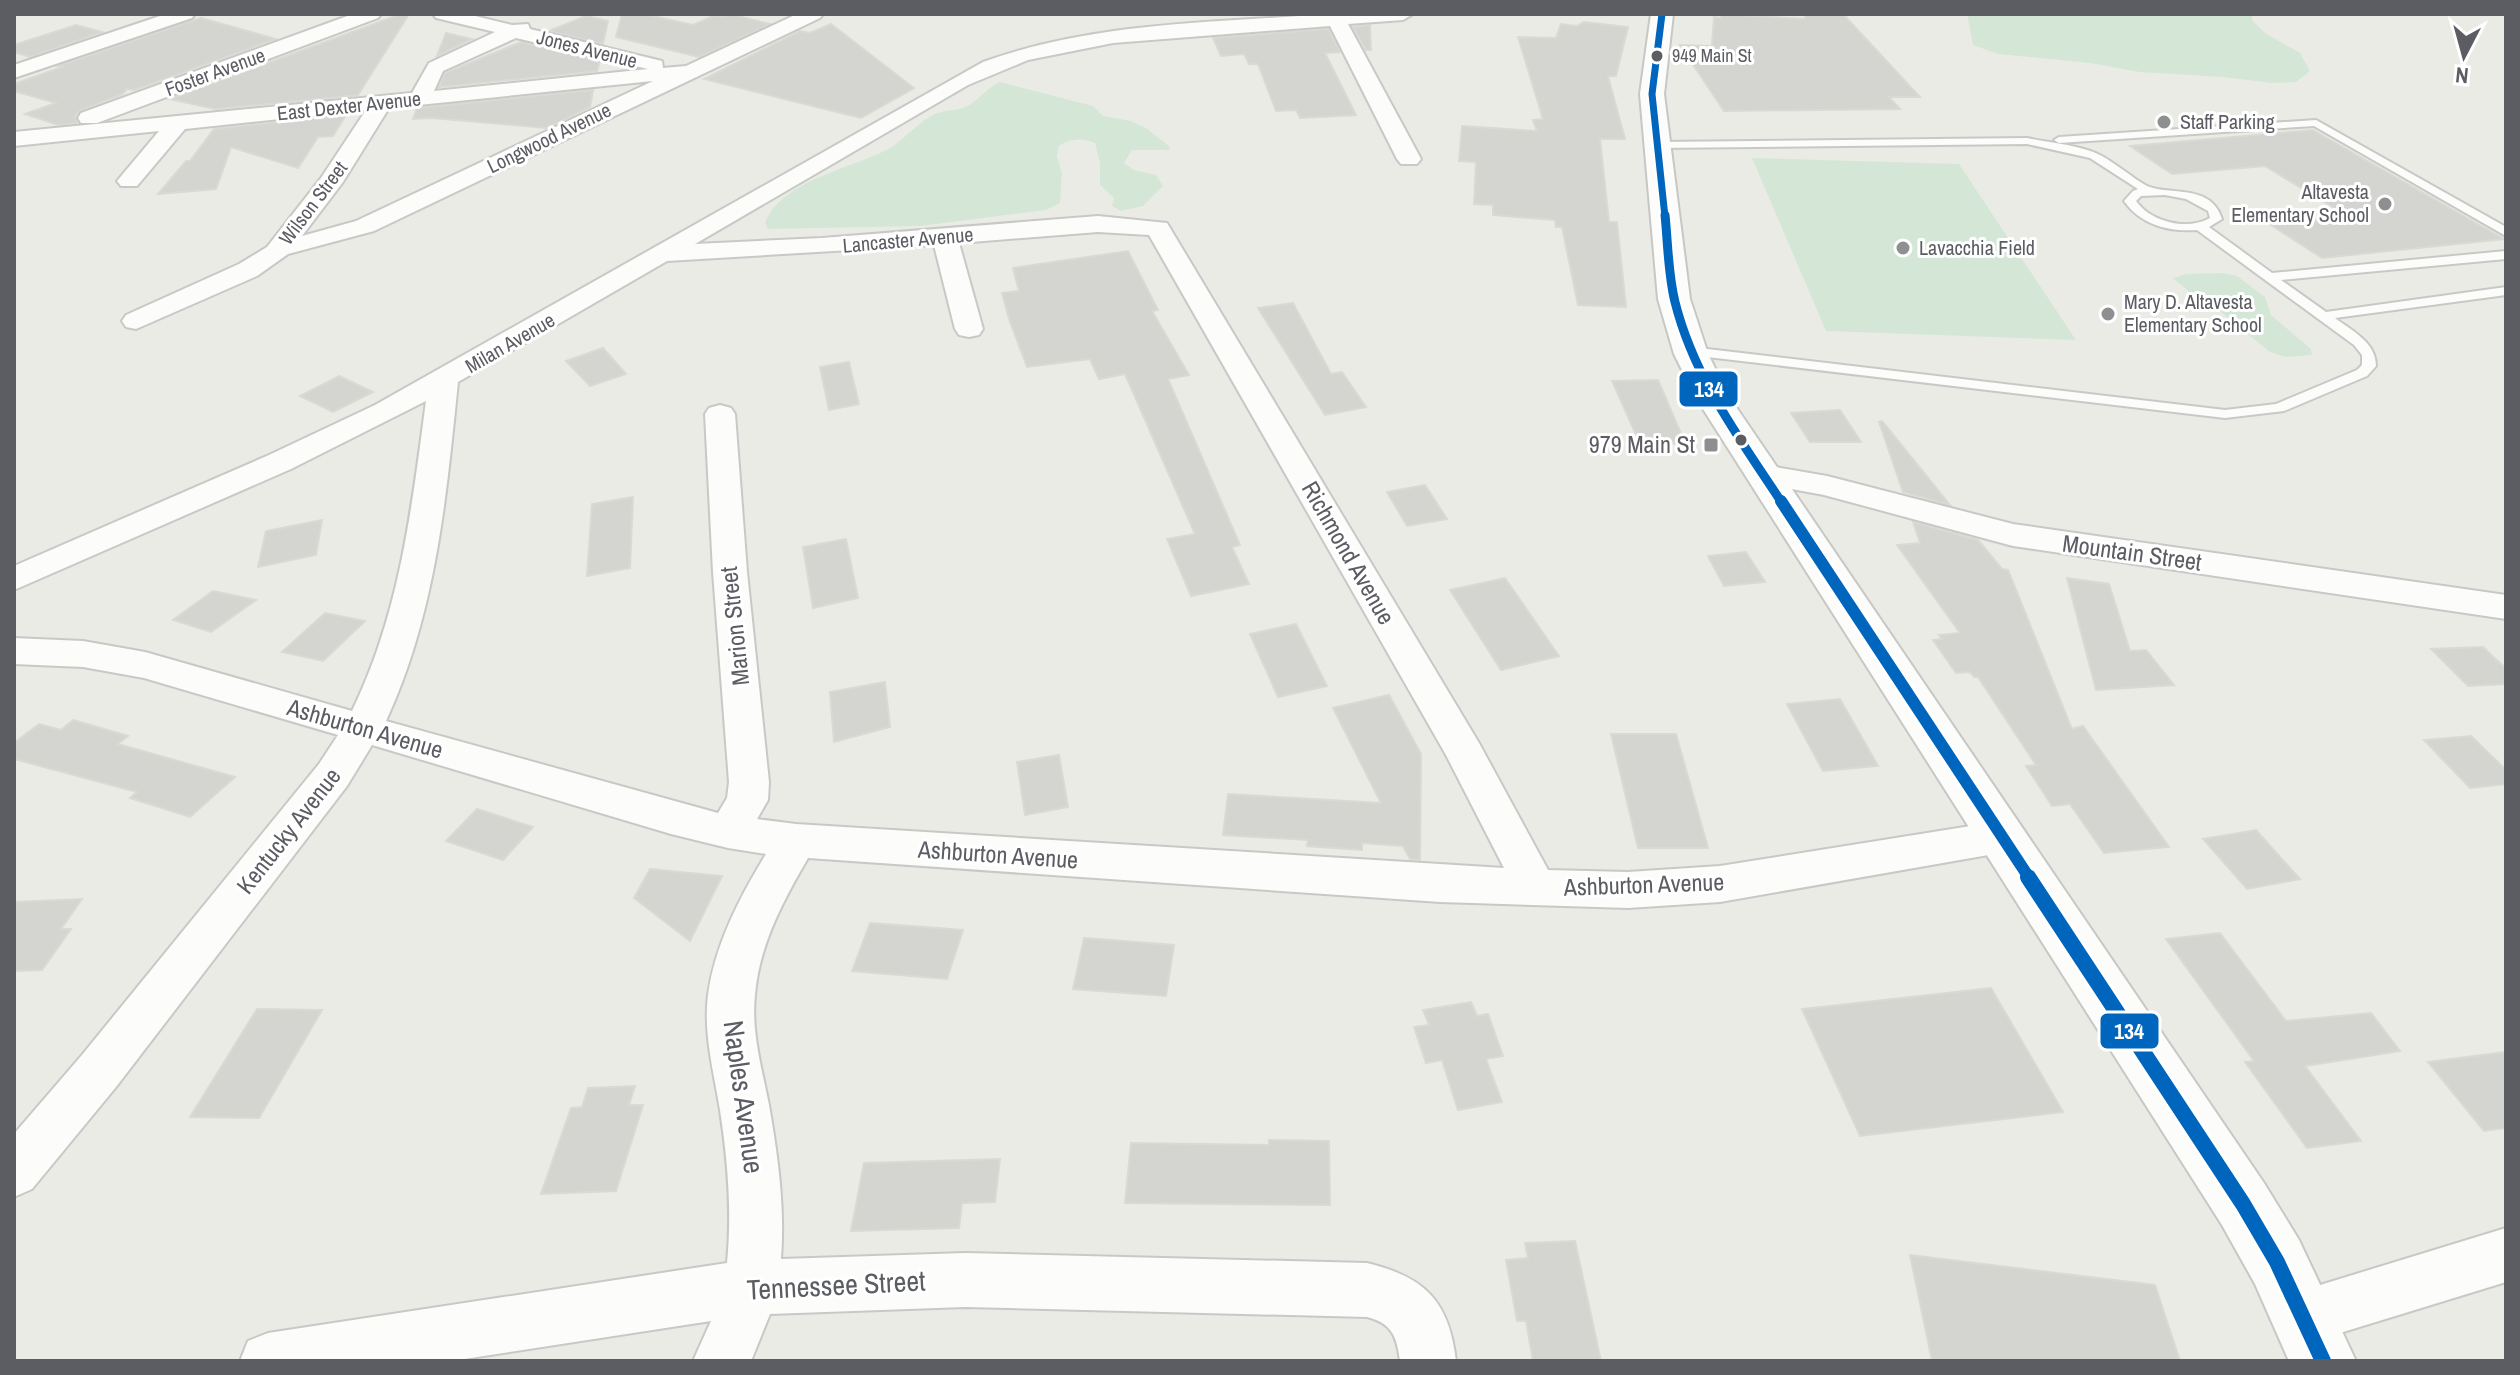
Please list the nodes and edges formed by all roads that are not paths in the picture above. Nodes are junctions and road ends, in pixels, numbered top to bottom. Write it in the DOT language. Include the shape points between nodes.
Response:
graph roads {
  1 [pos="185,14"];
  2 [pos="371,14"];
  3 [pos="443,14"];
  4 [pos="813,14"];
  5 [pos="1403,14"];
  6 [pos="1662,14"];
  7 [pos="546,18"];
  8 [pos="1336,19"];
  9 [pos="513,31"];
  10 [pos="14,72"];
  11 [pos="685,72"];
  12 [pos="420,99"];
  13 [pos="382,102"];
  14 [pos="177,124"];
  15 [pos="60,135"];
  16 [pos="14,139"];
  17 [pos="2037,142"];
  18 [pos="1658,145"];
  19 [pos="1409,159"];
  20 [pos="129,181"];
  21 [pos="2148,191"];
  22 [pos="1151,226"];
  23 [pos="2199,226"];
  24 [pos="2506,232"];
  25 [pos="945,237"];
  26 [pos="281,248"];
  27 [pos="666,253"];
  28 [pos="2506,255"];
  29 [pos="2268,277"];
  30 [pos="2506,291"];
  31 [pos="2322,316"];
  32 [pos="136,321"];
  33 [pos="969,329"];
  34 [pos="1690,351"];
  35 [pos="443,381"];
  36 [pos="720,414"];
  37 [pos="1764,475"];
  38 [pos="14,579"];
  39 [pos="2506,607"];
  40 [pos="14,651"];
  41 [pos="363,728"];
  42 [pos="728,832"];
  43 [pos="2002,838"];
  44 [pos="796,841"];
  45 [pos="1536,889"];
  46 [pos="14,1172"];
  47 [pos="2506,1255"];
  48 [pos="752,1287"];
  49 [pos="2314,1338"];
  50 [pos="268,1361"];
  51 [pos="721,1361"];
  52 [pos="1428,1361"];
  1 -- 10 [label="street"];
  2 -- 15 [label="street, Foster Avenue" via="89,118"];
  3 -- 9 [label="street, Jones Avenue"];
  4 -- 11 [label="street, Longwood Avenue"];
  5 -- 8 [label="street, Milan Avenue"];
  6 -- 18 [label="main road" via="1652,79"];
  7 -- 9 [label="street"];
  8 -- 19 [label="street"];
  8 -- 27 [label="street, Milan Avenue" via="1077,40 1030,51 986,68"];
  9 -- 11 [label="street, Jones Avenue"];
  9 -- 12 [label="street" via="434,69"];
  11 -- 12 [label="street, East Dexter Avenue"];
  11 -- 26 [label="street, Longwood Avenue" via="365,226"];
  12 -- 13 [label="street, East Dexter Avenue"];
  13 -- 14 [label="street, East Dexter Avenue"];
  13 -- 26 [label="street, Wilson Street"];
  14 -- 15 [label="street, East Dexter Avenue"];
  14 -- 20 [label="street"];
  15 -- 16 [label="street, East Dexter Avenue"];
  17 -- 18 [label="lane"];
  17 -- 21 [label="lane" via="2094,156"];
  17 -- 24 [label="lane" via="2316,123"];
  18 -- 34 [label="main road" via="1674,299"];
  21 -- 23 [label="lane" via="2131,198 2137,211 2165,223"];
  21 -- 23 [label="lane" via="2180,194 2208,205 2216,219"];
  22 -- 25 [label="street, Lancaster Avenue" via="1098,224"];
  22 -- 45 [label="street, Richmond Avenue" via="1162,231 1465,753"];
  23 -- 29 [label="lane"];
  25 -- 27 [label="street, Lancaster Avenue"];
  25 -- 33 [label="street"];
  26 -- 32 [label="street, Wilson Street" via="248,270"];
  27 -- 35 [label="street, Milan Avenue"];
  28 -- 29 [label="lane"];
  29 -- 31 [label="lane"];
  30 -- 31 [label="lane"];
  31 -- 34 [label="lane" via="2365,349 2369,366 2279,408 2249,414"];
  34 -- 37 [label="main road" via="1713,398"];
  35 -- 38 [label="street, Milan Avenue" via="280,462"];
  35 -- 41 [label="street, Kentucky Avenue" via="415,596 405,633"];
  36 -- 42 [label="street, Marion Street" via="749,782 747,800"];
  37 -- 39 [label="street, Mountain Street" via="1813,481 1942,520 2013,535"];
  37 -- 43 [label="main road"];
  40 -- 41 [label="street, Ashburton Avenue" via="134,663"];
  41 -- 42 [label="street, Ashburton Avenue"];
  41 -- 46 [label="street, Kentucky Avenue" via="333,775"];
  42 -- 44 [label="street, Ashburton Avenue"];
  43 -- 45 [label="street, Ashburton Avenue" via="1720,884"];
  43 -- 49 [label="main road" via="2243,1204"];
  44 -- 45 [label="street, Ashburton Avenue"];
  44 -- 48 [label="street, Naples Avenue" via="752,924 731,998 733,1044 757,1196"];
  47 -- 49 [label="street"];
  48 -- 50 [label="street, Tennessee Street"];
  48 -- 51 [label="street, Naples Avenue"];
  48 -- 52 [label="street, Tennessee Street" via="965,1280 1367,1290 1406,1305 1424,1330"];
}
